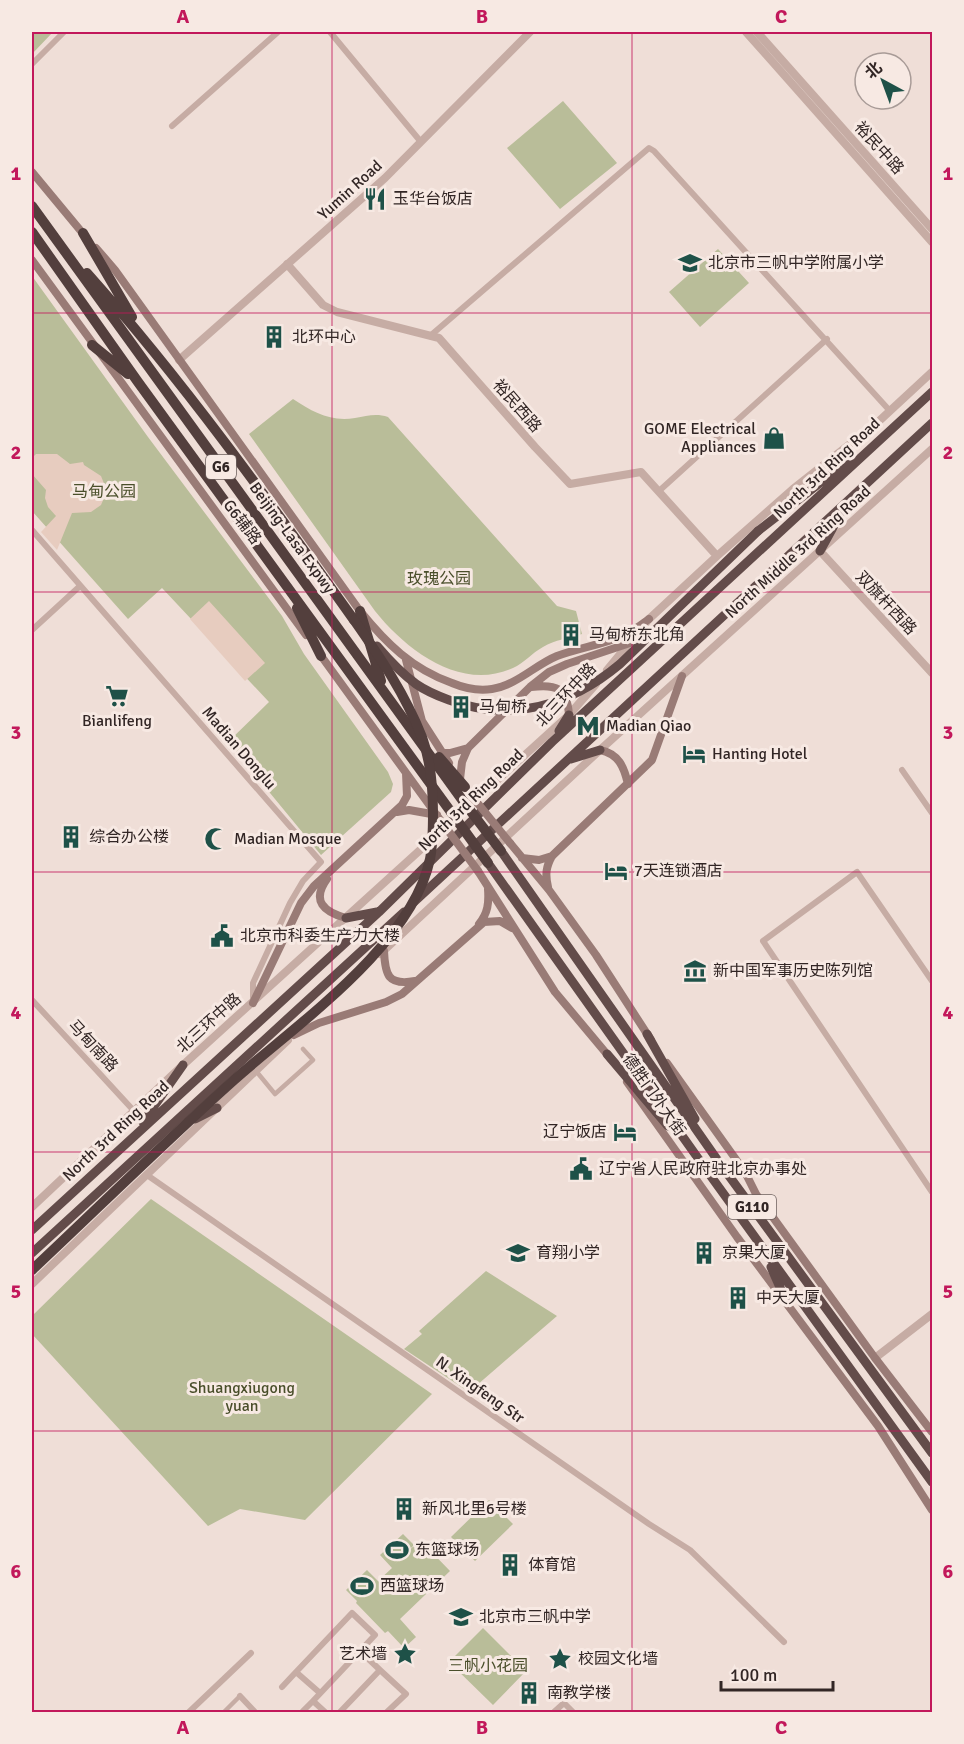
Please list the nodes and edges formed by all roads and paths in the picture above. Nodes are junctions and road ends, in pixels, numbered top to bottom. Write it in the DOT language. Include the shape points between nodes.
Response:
graph roads {
  1 [pos="64,32"];
  2 [pos="278,32"];
  3 [pos="330,32"];
  4 [pos="531,32"];
  5 [pos="746,32"];
  6 [pos="757,32"];
  7 [pos="32,64"];
  8 [pos="172,126"];
  9 [pos="421,142"];
  10 [pos="32,172"];
  11 [pos="32,206"];
  12 [pos="45,225"];
  13 [pos="933,229"];
  14 [pos="32,232"];
  15 [pos="82,233"];
  16 [pos="933,242"];
  17 [pos="32,260"];
  18 [pos="288,264"];
  19 [pos="430,336"];
  20 [pos="827,339"];
  21 [pos="147,340"];
  22 [pos="92,345"];
  23 [pos="179,360"];
  24 [pos="933,372"];
  25 [pos="138,382"];
  26 [pos="933,392"];
  27 [pos="891,411"];
  28 [pos="933,423"];
  29 [pos="897,424"];
  30 [pos="933,449"];
  31 [pos="659,491"];
  32 [pos="847,503"];
  33 [pos="32,530"];
  34 [pos="820,551"];
  35 [pos="717,556"];
  36 [pos="282,579"];
  37 [pos="80,586"];
  38 [pos="357,615"];
  39 [pos="649,619"];
  40 [pos="32,630"];
  41 [pos="630,643"];
  42 [pos="321,656"];
  43 [pos="406,660"];
  44 [pos="933,673"];
  45 [pos="682,676"];
  46 [pos="530,687"];
  47 [pos="384,690"];
  48 [pos="569,715"];
  49 [pos="552,741"];
  50 [pos="468,748"];
  51 [pos="600,750"];
  52 [pos="443,753"];
  53 [pos="569,759"];
  54 [pos="902,770"];
  55 [pos="406,773"];
  56 [pos="628,784"];
  57 [pos="465,790"];
  58 [pos="933,813"];
  59 [pos="394,814"];
  60 [pos="439,818"];
  61 [pos="501,851"];
  62 [pos="552,856"];
  63 [pos="522,858"];
  64 [pos="488,863"];
  65 [pos="338,864"];
  66 [pos="487,885"];
  67 [pos="549,890"];
  68 [pos="379,912"];
  69 [pos="346,918"];
  70 [pos="394,921"];
  71 [pos="476,927"];
  72 [pos="517,932"];
  73 [pos="384,951"];
  74 [pos="415,981"];
  75 [pos="933,981"];
  76 [pos="32,1000"];
  77 [pos="253,1003"];
  78 [pos="647,1034"];
  79 [pos="294,1035"];
  80 [pos="303,1049"];
  81 [pos="608,1054"];
  82 [pos="183,1065"];
  83 [pos="256,1071"];
  84 [pos="217,1108"];
  85 [pos="134,1111"];
  86 [pos="133,1136"];
  87 [pos="158,1138"];
  88 [pos="721,1165"];
  89 [pos="147,1175"];
  90 [pos="710,1175"];
  91 [pos="933,1192"];
  92 [pos="32,1206"];
  93 [pos="34,1227"];
  94 [pos="59,1228"];
  95 [pos="763,1248"];
  96 [pos="32,1253"];
  97 [pos="32,1269"];
  98 [pos="32,1284"];
  99 [pos="786,1301"];
  100 [pos="933,1314"];
  101 [pos="875,1358"];
  102 [pos="933,1432"];
  103 [pos="933,1453"];
  104 [pos="933,1482"];
  105 [pos="933,1510"];
  106 [pos="784,1642"];
  107 [pos="360,1650"];
  108 [pos="251,1653"];
  109 [pos="380,1670"];
  110 [pos="296,1672"];
  111 [pos="282,1687"];
  112 [pos="320,1694"];
  113 [pos="240,1696"];
  114 [pos="312,1701"];
  115 [pos="251,1711"];
  116 [pos="189,1713"];
  117 [pos="224,1713"];
  118 [pos="304,1713"];
  119 [pos="325,1713"];
  120 [pos="340,1713"];
  121 [pos="387,1713"];
  122 [pos="554,1713"];
  123 [pos="573,1713"];
  1 -- 7 [label="street"];
  2 -- 8 [label="street"];
  3 -- 9 [label="street"];
  4 -- 9 [label="street, Yumin Road"];
  5 -- 16 [label="street"];
  6 -- 13 [label="street, 裕民中路"];
  9 -- 18 [label="street, Yumin Road"];
  10 -- 15 [label="main road"];
  11 -- 12 [label="highway, Beijing-Lasa Expwy / G6"];
  12 -- 21 [label="highway"];
  12 -- 47 [label="highway, Beijing-Lasa Expwy / G6"];
  14 -- 25 [label="highway, Beijing-Lasa Expwy / G6"];
  15 -- 21 [label="highway"];
  15 -- 23 [label="main road" via="115,270"];
  17 -- 22 [label="main road, G6辅路"];
  18 -- 19 [label="street, 裕民西路" via="323,305"];
  18 -- 23 [label="street, Yumin Road"];
  19 -- 20 [label="street" via="649,148"];
  19 -- 31 [label="street, 裕民西路" via="440,338 570,484 641,472"];
  20 -- 27 [label="street"];
  20 -- 31 [label="street"];
  21 -- 38 [label="highway"];
  22 -- 25 [label="highway"];
  22 -- 42 [label="main road, G6辅路"];
  23 -- 38 [label="main road"];
  24 -- 27 [label="street, 北三环中路"];
  25 -- 36 [label="highway, Beijing-Lasa Expwy / G6"];
  26 -- 29 [label="highway, North 3rd Ring Road"];
  27 -- 35 [label="street, 北三环中路"];
  28 -- 32 [label="highway, North 3rd Ring Road"];
  29 -- 38 [label="highway, bridge" via="758,531 605,677 554,702 530,709 488,711 425,689 393,665"];
  29 -- 49 [label="highway, North 3rd Ring Road"];
  30 -- 34 [label="street, North Middle 3rd Ring Road"];
  31 -- 35 [label="street, 裕民西路"];
  32 -- 34 [label="highway"];
  32 -- 53 [label="highway, North 3rd Ring Road"];
  33 -- 37 [label="street, Madian Donglu"];
  34 -- 44 [label="street, 双旗杆西路"];
  34 -- 45 [label="street, North Middle 3rd Ring Road"];
  35 -- 39 [label="street, 北三环中路"];
  36 -- 42 [label="highway"];
  36 -- 64 [label="highway, Beijing-Lasa Expwy / G6, bridge"];
  37 -- 40 [label="street"];
  37 -- 77 [label="street, Madian Donglu" via="321,862 303,880 290,903 253,983"];
  38 -- 43 [label="main road"];
  38 -- 47 [label="highway"];
  38 -- 97 [label="highway, bridge" via="402,694 431,768 433,824 430,858 422,882 395,929 351,977"];
  39 -- 41 [label="street, 北三环中路"];
  39 -- 43 [label="main road" via="624,636 551,659 509,684 492,689 456,684"];
  41 -- 46 [label="main road" via="567,664"];
  41 -- 48 [label="street, 北三环中路"];
  42 -- 55 [label="main road, G6辅路"];
  43 -- 52 [label="main road" via="422,721"];
  45 -- 51 [label="street"];
  45 -- 56 [label="main road" via="652,760"];
  46 -- 48 [label="main road" via="549,685 559,689 568,703"];
  46 -- 50 [label="main road"];
  47 -- 57 [label="highway, Beijing-Lasa Expwy / G6"];
  48 -- 49 [label="highway"];
  48 -- 69 [label="street, 北三环中路"];
  49 -- 68 [label="highway, North 3rd Ring Road"];
  50 -- 52 [label="main road"];
  50 -- 57 [label="main road" via="462,762"];
  51 -- 53 [label="highway"];
  51 -- 56 [label="main road" via="621,763"];
  51 -- 73 [label="street"];
  52 -- 57 [label="main road"];
  53 -- 70 [label="highway, North 3rd Ring Road"];
  54 -- 58 [label="street"];
  55 -- 59 [label="main road" via="407,796"];
  55 -- 60 [label="main road, G6辅路"];
  56 -- 62 [label="main road"];
  57 -- 61 [label="highway, G6, bridge"];
  57 -- 63 [label="main road, 德胜门外大街, bridge"];
  59 -- 60 [label="main road" via="409,810"];
  59 -- 65 [label="main road"];
  60 -- 66 [label="main road, 德胜门外大街, bridge"];
  61 -- 88 [label="highway, 德胜门外大街 / G110"];
  62 -- 63 [label="main road" via="539,860"];
  62 -- 67 [label="main road" via="545,875"];
  63 -- 67 [label="main road, 德胜门外大街"];
  64 -- 90 [label="highway, 德胜门外大街 / G110"];
  65 -- 69 [label="main road" via="319,897 328,912"];
  65 -- 77 [label="main road" via="302,903"];
  66 -- 71 [label="main road" via="486,916"];
  66 -- 72 [label="main road, 德胜门外大街"];
  67 -- 78 [label="main road, 德胜门外大街"];
  68 -- 69 [label="highway"];
  68 -- 86 [label="highway, North 3rd Ring Road"];
  69 -- 77 [label="street, 北三环中路"];
  70 -- 73 [label="highway"];
  70 -- 87 [label="highway, North 3rd Ring Road"];
  71 -- 72 [label="main road" via="490,920 500,921"];
  71 -- 74 [label="main road"];
  72 -- 81 [label="main road, 德胜门外大街" via="555,992"];
  73 -- 74 [label="main road" via="387,975 393,981"];
  73 -- 79 [label="street"];
  74 -- 79 [label="main road" via="386,1002 318,1023"];
  75 -- 91 [label="street" via="857,872 763,941"];
  76 -- 85 [label="street, 马甸南路"];
  77 -- 82 [label="street, 北三环中路"];
  78 -- 88 [label="highway"];
  78 -- 101 [label="main road, 德胜门外大街"];
  79 -- 83 [label="street"];
  80 -- 83 [label="street" via="313,1060 275,1094"];
  81 -- 90 [label="highway"];
  81 -- 99 [label="main road, 德胜门外大街"];
  82 -- 85 [label="street, 北三环中路"];
  82 -- 86 [label="highway"];
  83 -- 84 [label="street"];
  84 -- 87 [label="highway"];
  84 -- 89 [label="street"];
  85 -- 92 [label="street, 北三环中路"];
  86 -- 93 [label="highway, North 3rd Ring Road"];
  87 -- 94 [label="highway, North 3rd Ring Road"];
  88 -- 103 [label="highway, 德胜门外大街 / G110"];
  89 -- 98 [label="street"];
  89 -- 106 [label="street, N. Xingfeng Str" via="690,1551"];
  90 -- 95 [label="highway, 德胜门外大街 / G110"];
  94 -- 96 [label="highway, North 3rd Ring Road"];
  94 -- 97 [label="highway"];
  95 -- 99 [label="highway"];
  95 -- 104 [label="highway, 德胜门外大街 / G110"];
  99 -- 105 [label="main road, 德胜门外大街" via="878,1426"];
  100 -- 101 [label="street"];
  101 -- 102 [label="main road, 德胜门外大街"];
  107 -- 109 [label="street"];
  107 -- 110 [label="street" via="375,1635 352,1613"];
  107 -- 112 [label="street"];
  108 -- 116 [label="street"];
  109 -- 120 [label="street"];
  109 -- 121 [label="street" via="406,1694"];
  110 -- 111 [label="street"];
  110 -- 112 [label="street"];
  112 -- 114 [label="street"];
  113 -- 115 [label="street"];
  113 -- 117 [label="street"];
  114 -- 118 [label="street"];
  114 -- 119 [label="street"];
  122 -- 123 [label="street" via="564,1703"];
}
